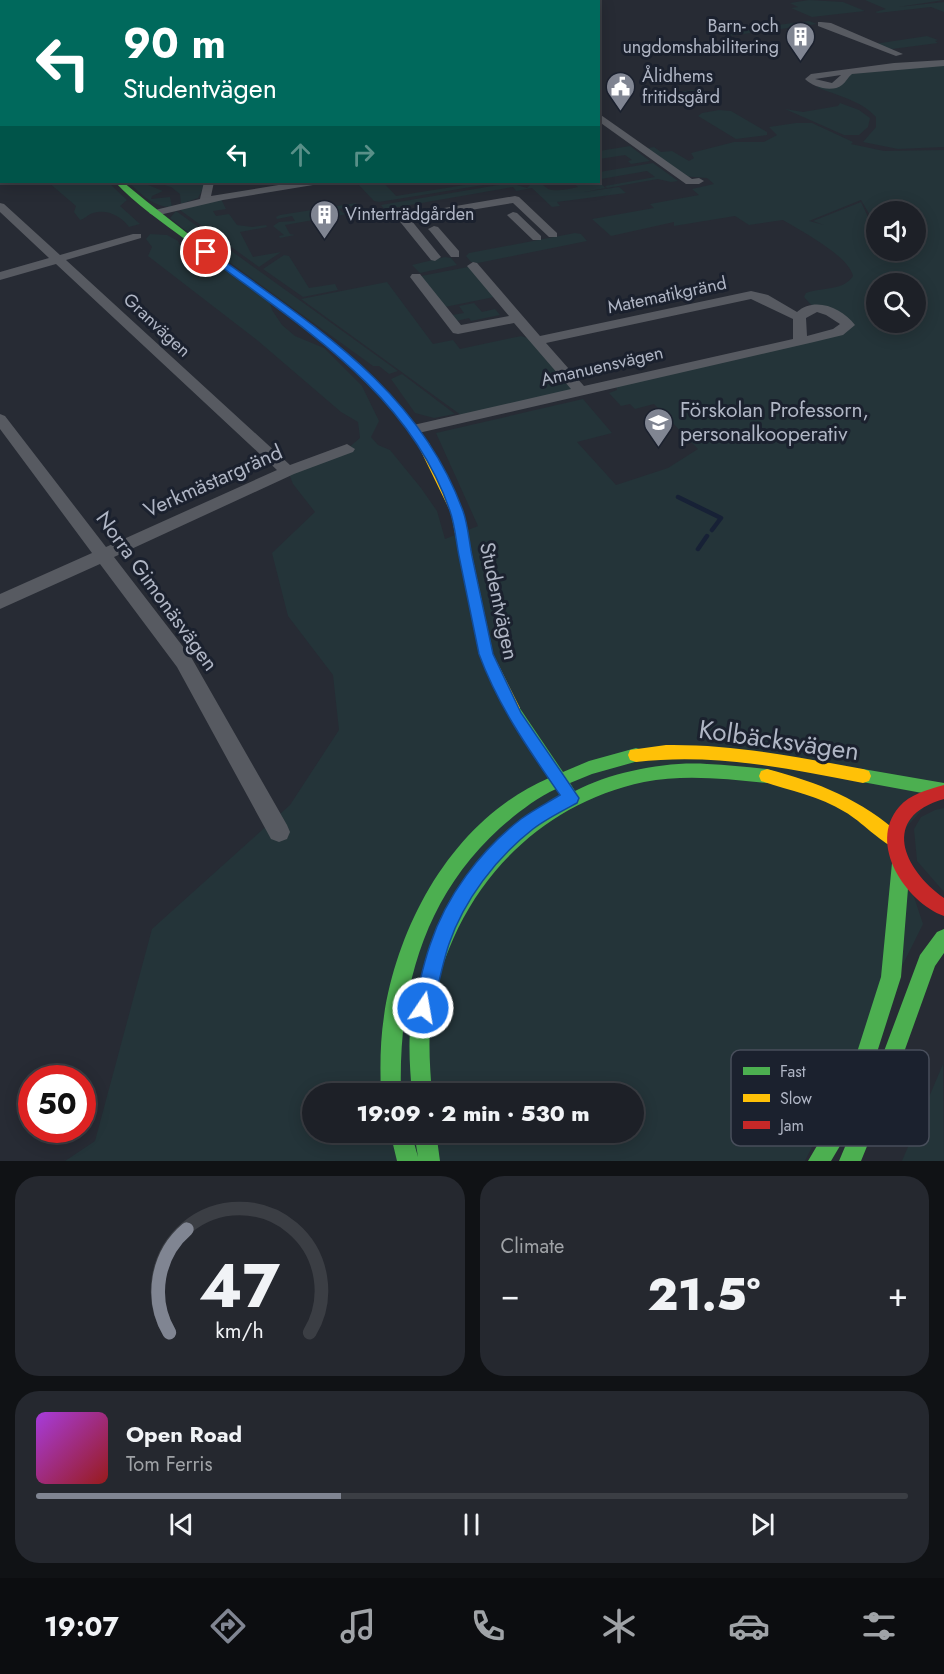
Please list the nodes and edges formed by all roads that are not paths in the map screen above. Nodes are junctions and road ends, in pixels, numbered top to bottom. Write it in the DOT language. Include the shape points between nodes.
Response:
graph roads {
  1 [pos="821,24"];
  2 [pos="899,54"];
  3 [pos="944,63"];
  4 [pos="849,72"];
  5 [pos="600,117"];
  6 [pos="699,181"];
  7 [pos="120,183"];
  8 [pos="209,183"];
  9 [pos="307,183"];
  10 [pos="205,200"];
  11 [pos="0,206"];
  12 [pos="155,213"];
  13 [pos="513,215"];
  14 [pos="434,229"];
  15 [pos="553,235"];
  16 [pos="137,236"];
  17 [pos="537,238"];
  18 [pos="455,254"];
  19 [pos="435,257"];
  20 [pos="60,259"];
  21 [pos="473,266"];
  22 [pos="0,276"];
  23 [pos="416,277"];
  24 [pos="799,317"];
  25 [pos="518,318"];
  26 [pos="537,341"];
  27 [pos="799,341"];
  28 [pos="580,391"];
  29 [pos="0,419"];
  30 [pos="414,429"];
  31 [pos="347,449"];
  32 [pos="288,471"];
  33 [pos="104,554"];
  34 [pos="0,602"];
  35 [pos="558,778"];
  36 [pos="944,791"];
  37 [pos="571,798"];
  38 [pos="279,832"];
  39 [pos="895,840"];
  40 [pos="901,862"];
  41 [pos="944,908"];
  42 [pos="944,938"];
  43 [pos="868,1050"];
  44 [pos="895,1050"];
  45 [pos="391,1083"];
  46 [pos="422,1083"];
  47 [pos="403,1143"];
  48 [pos="427,1143"];
  49 [pos="827,1146"];
  50 [pos="857,1146"];
  51 [pos="851,1160"];
  52 [pos="408,1161"];
  53 [pos="429,1161"];
  54 [pos="819,1161"];
  1 -- 2 [label="street"];
  3 -- 4 [label="street"];
  5 -- 6 [label="street" via="690,182"];
  7 -- 12 [label="main road, Studentvägen"];
  8 -- 10 [label="street"];
  9 -- 10 [label="street"];
  10 -- 12 [label="street"];
  11 -- 20 [label="street, Granvägen"];
  12 -- 30 [label="main road, Studentvägen" via="336,348 373,380"];
  13 -- 17 [label="street"];
  14 -- 18 [label="street"];
  15 -- 19 [label="street" via="515,199 403,218"];
  16 -- 20 [label="street"];
  20 -- 22 [label="street"];
  20 -- 32 [label="street, Granvägen"];
  21 -- 25 [label="street"];
  23 -- 25 [label="street" via="458,330"];
  24 -- 26 [label="street, Matematikgränd" via="751,295"];
  24 -- 27 [label="street"];
  24 -- 27 [label="street, Amanuensvägen" via="804,311 823,309 848,325 838,332"];
  25 -- 26 [label="street"];
  26 -- 28 [label="street"];
  27 -- 28 [label="street, Amanuensvägen"];
  28 -- 30 [label="street, Amanuensvägen"];
  29 -- 33 [label="street, Norra Gimonäsvägen"];
  30 -- 35 [label="main road, Studentvägen" via="457,513 486,654 494,675 515,717"];
  31 -- 32 [label="street, Verkmästargränd"];
  32 -- 33 [label="street, Verkmästargränd"];
  33 -- 34 [label="street, Verkmästargränd"];
  33 -- 38 [label="street, Norra Gimonäsvägen" via="184,662"];
  35 -- 36 [label="main road, Kolbäcksvägen" via="630,756 697,750 743,753"];
  35 -- 37 [label="main road, Studentvägen"];
  35 -- 45 [label="main road, Kolbäcksvägen" via="514,804 484,830 454,864 432,898 414,936 395,1000"];
  36 -- 39 [label="main road" via="924,796 907,807 896,828"];
  37 -- 39 [label="main road, Kolbäcksvägen" via="641,774 680,770 742,772 789,781 839,798 881,825"];
  37 -- 46 [label="main road, Kolbäcksvägen" via="528,824 498,850 454,911 435,957 423,1008"];
  39 -- 40 [label="main road"];
  40 -- 41 [label="main road" via="922,892"];
  40 -- 43 [label="main road" via="891,977"];
  42 -- 44 [label="main road" via="927,961"];
  47 -- 52 [label="main road"];
  48 -- 53 [label="main road"];
  49 -- 54 [label="main road"];
  50 -- 51 [label="main road"];
}
